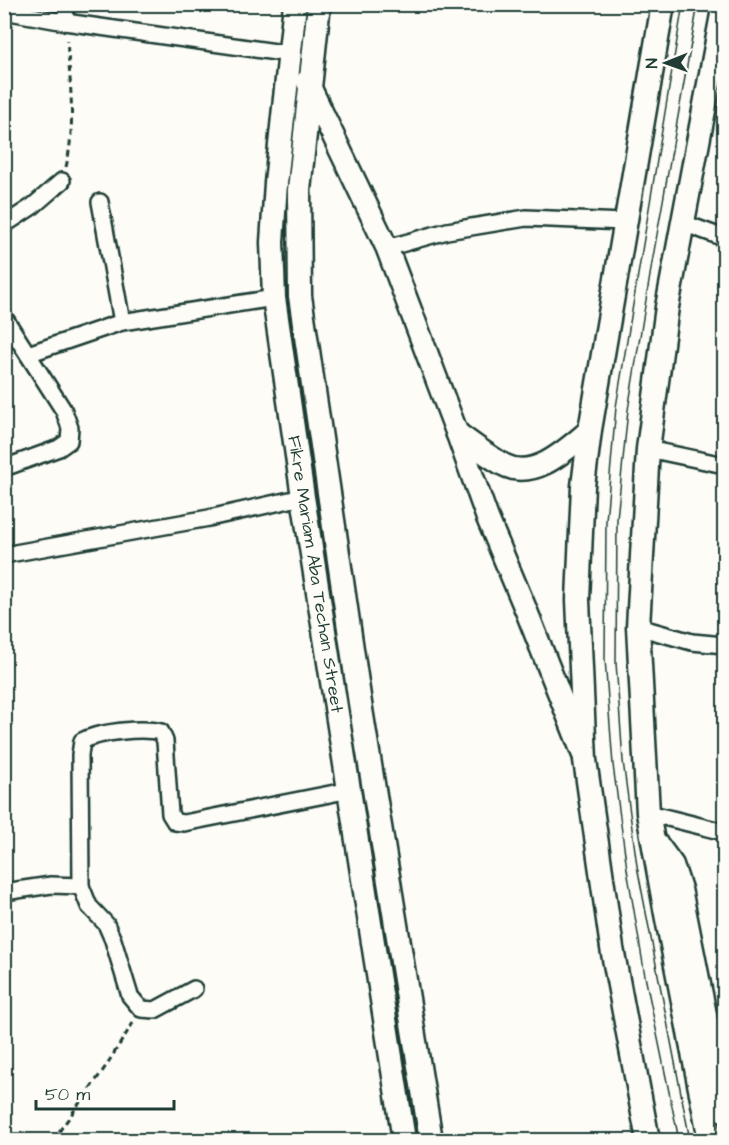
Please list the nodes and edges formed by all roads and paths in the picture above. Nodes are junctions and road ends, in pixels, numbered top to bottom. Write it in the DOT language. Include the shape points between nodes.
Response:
graph roads {
  1 [pos="66,4"];
  2 [pos="295,4"];
  3 [pos="319,4"];
  4 [pos="663,4"];
  5 [pos="724,4"];
  6 [pos="4,11"];
  7 [pos="65,22"];
  8 [pos="290,54"];
  9 [pos="718,70"];
  10 [pos="312,87"];
  11 [pos="62,181"];
  12 [pos="100,202"];
  13 [pos="625,222"];
  14 [pos="683,223"];
  15 [pos="4,225"];
  16 [pos="724,238"];
  17 [pos="387,248"];
  18 [pos="274,298"];
  19 [pos="4,317"];
  20 [pos="122,322"];
  21 [pos="28,354"];
  22 [pos="590,430"];
  23 [pos="457,433"];
  24 [pos="648,449"];
  25 [pos="724,465"];
  26 [pos="4,468"];
  27 [pos="303,497"];
  28 [pos="4,555"];
  29 [pos="638,627"];
  30 [pos="724,645"];
  31 [pos="585,760"];
  32 [pos="350,790"];
  33 [pos="648,813"];
  34 [pos="724,832"];
  35 [pos="653,840"];
  36 [pos="81,886"];
  37 [pos="4,892"];
  38 [pos="194,989"];
  39 [pos="141,1009"];
  40 [pos="724,1110"];
  41 [pos="53,1140"];
  42 [pos="404,1140"];
  43 [pos="431,1140"];
  44 [pos="648,1140"];
  45 [pos="710,1140"];
  1 -- 7 [label="street"];
  2 -- 8 [label="main road, Fikre Mariam Aba Techan Street"];
  3 -- 10 [label="main road, Fikre Mariam Aba Techan Street"];
  4 -- 13 [label="main road"];
  5 -- 9 [label="main road"];
  6 -- 7 [label="street"];
  7 -- 8 [label="street"];
  7 -- 11 [label="path" via="73,117"];
  8 -- 10 [label="main road"];
  8 -- 18 [label="main road, Fikre Mariam Aba Techan Street" via="272,242"];
  9 -- 14 [label="main road"];
  10 -- 17 [label="main road"];
  10 -- 43 [label="main road, Fikre Mariam Aba Techan Street" via="299,190 300,296 360,703"];
  11 -- 15 [label="street"];
  12 -- 20 [label="street"];
  13 -- 17 [label="street" via="526,218 447,231"];
  13 -- 22 [label="main road"];
  14 -- 16 [label="street"];
  14 -- 24 [label="main road"];
  17 -- 23 [label="main road"];
  18 -- 20 [label="street"];
  18 -- 27 [label="main road, Fikre Mariam Aba Techan Street"];
  19 -- 21 [label="street"];
  20 -- 21 [label="street"];
  21 -- 26 [label="street" via="64,411 70,428 69,441"];
  22 -- 23 [label="main road" via="557,457 525,469 506,466"];
  22 -- 31 [label="main road" via="583,486 578,600"];
  23 -- 31 [label="main road"];
  24 -- 25 [label="street"];
  24 -- 29 [label="main road"];
  27 -- 28 [label="street"];
  27 -- 32 [label="main road, Fikre Mariam Aba Techan Street"];
  29 -- 30 [label="street" via="692,642"];
  29 -- 33 [label="main road"];
  31 -- 44 [label="main road" via="612,948"];
  32 -- 36 [label="street" via="175,822 170,814 161,732 151,729 93,735 82,741 80,754"];
  32 -- 42 [label="main road, Fikre Mariam Aba Techan Street"];
  33 -- 34 [label="street"];
  33 -- 35 [label="main road"];
  35 -- 40 [label="main road" via="672,866 680,889"];
  35 -- 45 [label="main road"];
  36 -- 37 [label="street" via="51,885"];
  36 -- 39 [label="street" via="89,906 106,924 130,996"];
  38 -- 39 [label="street" via="155,1010"];
  39 -- 41 [label="path"];
}
